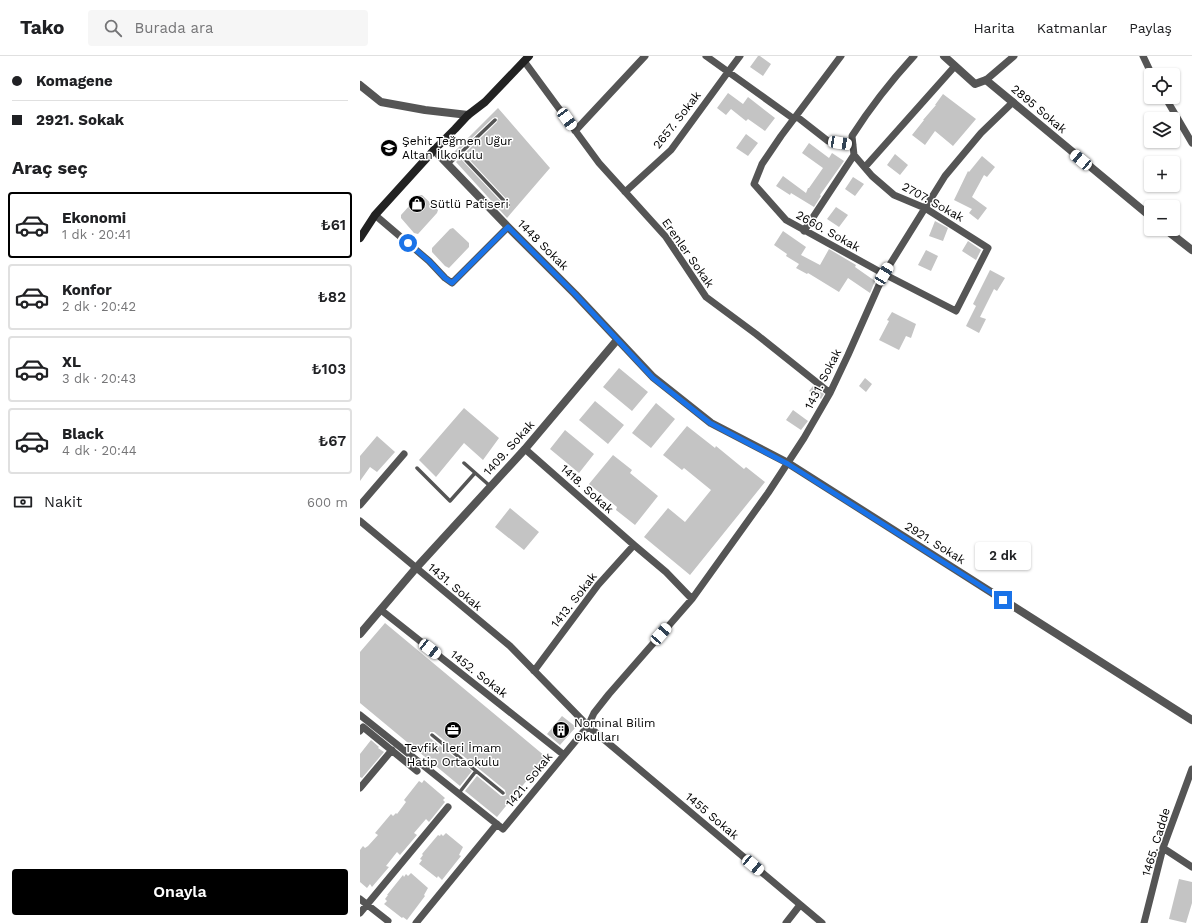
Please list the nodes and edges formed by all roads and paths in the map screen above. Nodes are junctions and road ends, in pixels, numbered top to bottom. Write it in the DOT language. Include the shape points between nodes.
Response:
graph roads {
  1 [pos="645,56"];
  2 [pos="706,56"];
  3 [pos="740,56"];
  4 [pos="841,56"];
  5 [pos="914,56"];
  6 [pos="944,56"];
  7 [pos="1014,56"];
  8 [pos="1142,56"];
  9 [pos="526,59"];
  10 [pos="955,66"];
  11 [pos="1148,68"];
  12 [pos="728,72"];
  13 [pos="986,80"];
  14 [pos="360,85"];
  15 [pos="1013,102"];
  16 [pos="1169,104"];
  17 [pos="468,115"];
  18 [pos="795,118"];
  19 [pos="495,120"];
  20 [pos="575,131"];
  21 [pos="1192,143"];
  22 [pos="853,145"];
  23 [pos="434,150"];
  24 [pos="460,154"];
  25 [pos="854,155"];
  26 [pos="448,165"];
  27 [pos="865,167"];
  28 [pos="625,192"];
  29 [pos="508,205"];
  30 [pos="924,208"];
  31 [pos="1144,212"];
  32 [pos="375,215"];
  33 [pos="508,227"];
  34 [pos="804,231"];
  35 [pos="1174,236"];
  36 [pos="360,238"];
  37 [pos="1192,250"];
  38 [pos="884,274"];
  39 [pos="956,311"];
  40 [pos="617,340"];
  41 [pos="830,393"];
  42 [pos="526,449"];
  43 [pos="404,454"];
  44 [pos="464,463"];
  45 [pos="788,464"];
  46 [pos="417,468"];
  47 [pos="475,473"];
  48 [pos="491,486"];
  49 [pos="360,505"];
  50 [pos="360,521"];
  51 [pos="634,545"];
  52 [pos="416,568"];
  53 [pos="692,599"];
  54 [pos="381,610"];
  55 [pos="360,634"];
  56 [pos="534,671"];
  57 [pos="360,714"];
  58 [pos="1192,720"];
  59 [pos="588,726"];
  60 [pos="362,729"];
  61 [pos="432,735"];
  62 [pos="392,750"];
  63 [pos="564,755"];
  64 [pos="1192,769"];
  65 [pos="417,771"];
  66 [pos="476,771"];
  67 [pos="360,788"];
  68 [pos="503,793"];
  69 [pos="459,794"];
  70 [pos="448,807"];
  71 [pos="497,824"];
  72 [pos="1163,848"];
  73 [pos="1192,867"];
  74 [pos="360,899"];
  75 [pos="367,904"];
  76 [pos="800,905"];
  77 [pos="360,912"];
  78 [pos="388,921"];
  79 [pos="416,923"];
  80 [pos="786,923"];
  81 [pos="822,923"];
  82 [pos="1144,923"];
  1 -- 20 [label="street"];
  2 -- 12 [label="street"];
  3 -- 12 [label="street, 2657. Sokak"];
  4 -- 18 [label="street"];
  5 -- 22 [label="street" via="868,112 852,136"];
  6 -- 10 [label="street"];
  7 -- 13 [label="street"];
  8 -- 11 [label="street"];
  9 -- 17 [label="main road" via="485,102"];
  9 -- 20 [label="street, Erenler Sokak"];
  10 -- 13 [label="street" via="975,84"];
  10 -- 27 [label="street"];
  12 -- 18 [label="street"];
  12 -- 28 [label="street, 2657. Sokak" via="671,150"];
  13 -- 15 [label="street, 2895 Sokak"];
  14 -- 17 [label="street" via="381,102"];
  15 -- 30 [label="street, 1431. Sokak" via="981,133 945,176"];
  15 -- 31 [label="street, 2895 Sokak"];
  16 -- 21 [label="street"];
  17 -- 23 [label="main road"];
  18 -- 22 [label="street" via="828,141"];
  18 -- 34 [label="street, 2660. Sokak" via="762,164 754,184 786,220"];
  19 -- 24 [label="lane"];
  20 -- 28 [label="street, Erenler Sokak"];
  22 -- 25 [label="street"];
  23 -- 26 [label="street, 1448 Sokak"];
  23 -- 32 [label="main road"];
  24 -- 26 [label="lane"];
  24 -- 29 [label="lane"];
  25 -- 27 [label="street, 2707. Sokak"];
  25 -- 34 [label="street"];
  26 -- 33 [label="street, 1448 Sokak"];
  27 -- 30 [label="street, 2707. Sokak" via="894,195"];
  28 -- 41 [label="street, Erenler Sokak" via="666,237 706,297"];
  30 -- 38 [label="street, 1431. Sokak"];
  30 -- 39 [label="street, 2707. Sokak" via="988,248"];
  32 -- 33 [label="street" via="452,283"];
  32 -- 36 [label="main road"];
  33 -- 40 [label="street, 1448 Sokak"];
  34 -- 38 [label="street, 2660. Sokak"];
  35 -- 37 [label="street"];
  38 -- 39 [label="street, 2660. Sokak"];
  38 -- 41 [label="street, 1431. Sokak"];
  40 -- 42 [label="street, 1409. Sokak"];
  40 -- 45 [label="street, 1448 Sokak" via="653,378 710,423"];
  41 -- 45 [label="street, 1431. Sokak"];
  42 -- 48 [label="street, 1409. Sokak"];
  42 -- 51 [label="street, 1418. Sokak"];
  43 -- 49 [label="street"];
  44 -- 47 [label="lane"];
  45 -- 53 [label="street, 1431. Sokak"];
  45 -- 58 [label="street, 2921. Sokak"];
  46 -- 47 [label="lane" via="450,501"];
  47 -- 48 [label="lane"];
  48 -- 52 [label="street, 1409. Sokak"];
  50 -- 52 [label="street, 1431. Sokak"];
  51 -- 53 [label="street" via="666,572"];
  51 -- 56 [label="street, 1413. Sokak" via="598,585"];
  52 -- 54 [label="street"];
  52 -- 56 [label="street, 1431. Sokak" via="510,646"];
  53 -- 59 [label="street, 1421. Sokak" via="609,694 594,713"];
  54 -- 55 [label="street"];
  54 -- 63 [label="street, 1452. Sokak"];
  56 -- 59 [label="street, 1431. Sokak"];
  57 -- 69 [label="street"];
  59 -- 63 [label="street, 1421. Sokak"];
  59 -- 76 [label="street, 1455 Sokak"];
  60 -- 62 [label="street"];
  61 -- 66 [label="lane"];
  62 -- 65 [label="street"];
  62 -- 67 [label="street"];
  63 -- 71 [label="street, 1421. Sokak" via="503,829"];
  64 -- 72 [label="street, 1465. Cadde"];
  66 -- 68 [label="lane"];
  66 -- 69 [label="lane"];
  69 -- 71 [label="street"];
  70 -- 75 [label="street"];
  71 -- 79 [label="street"];
  72 -- 73 [label="street"];
  72 -- 82 [label="street, 1465. Cadde"];
  74 -- 75 [label="street"];
  75 -- 77 [label="street"];
  75 -- 78 [label="street"];
  76 -- 80 [label="street"];
  76 -- 81 [label="street, 1455 Sokak"];
}
